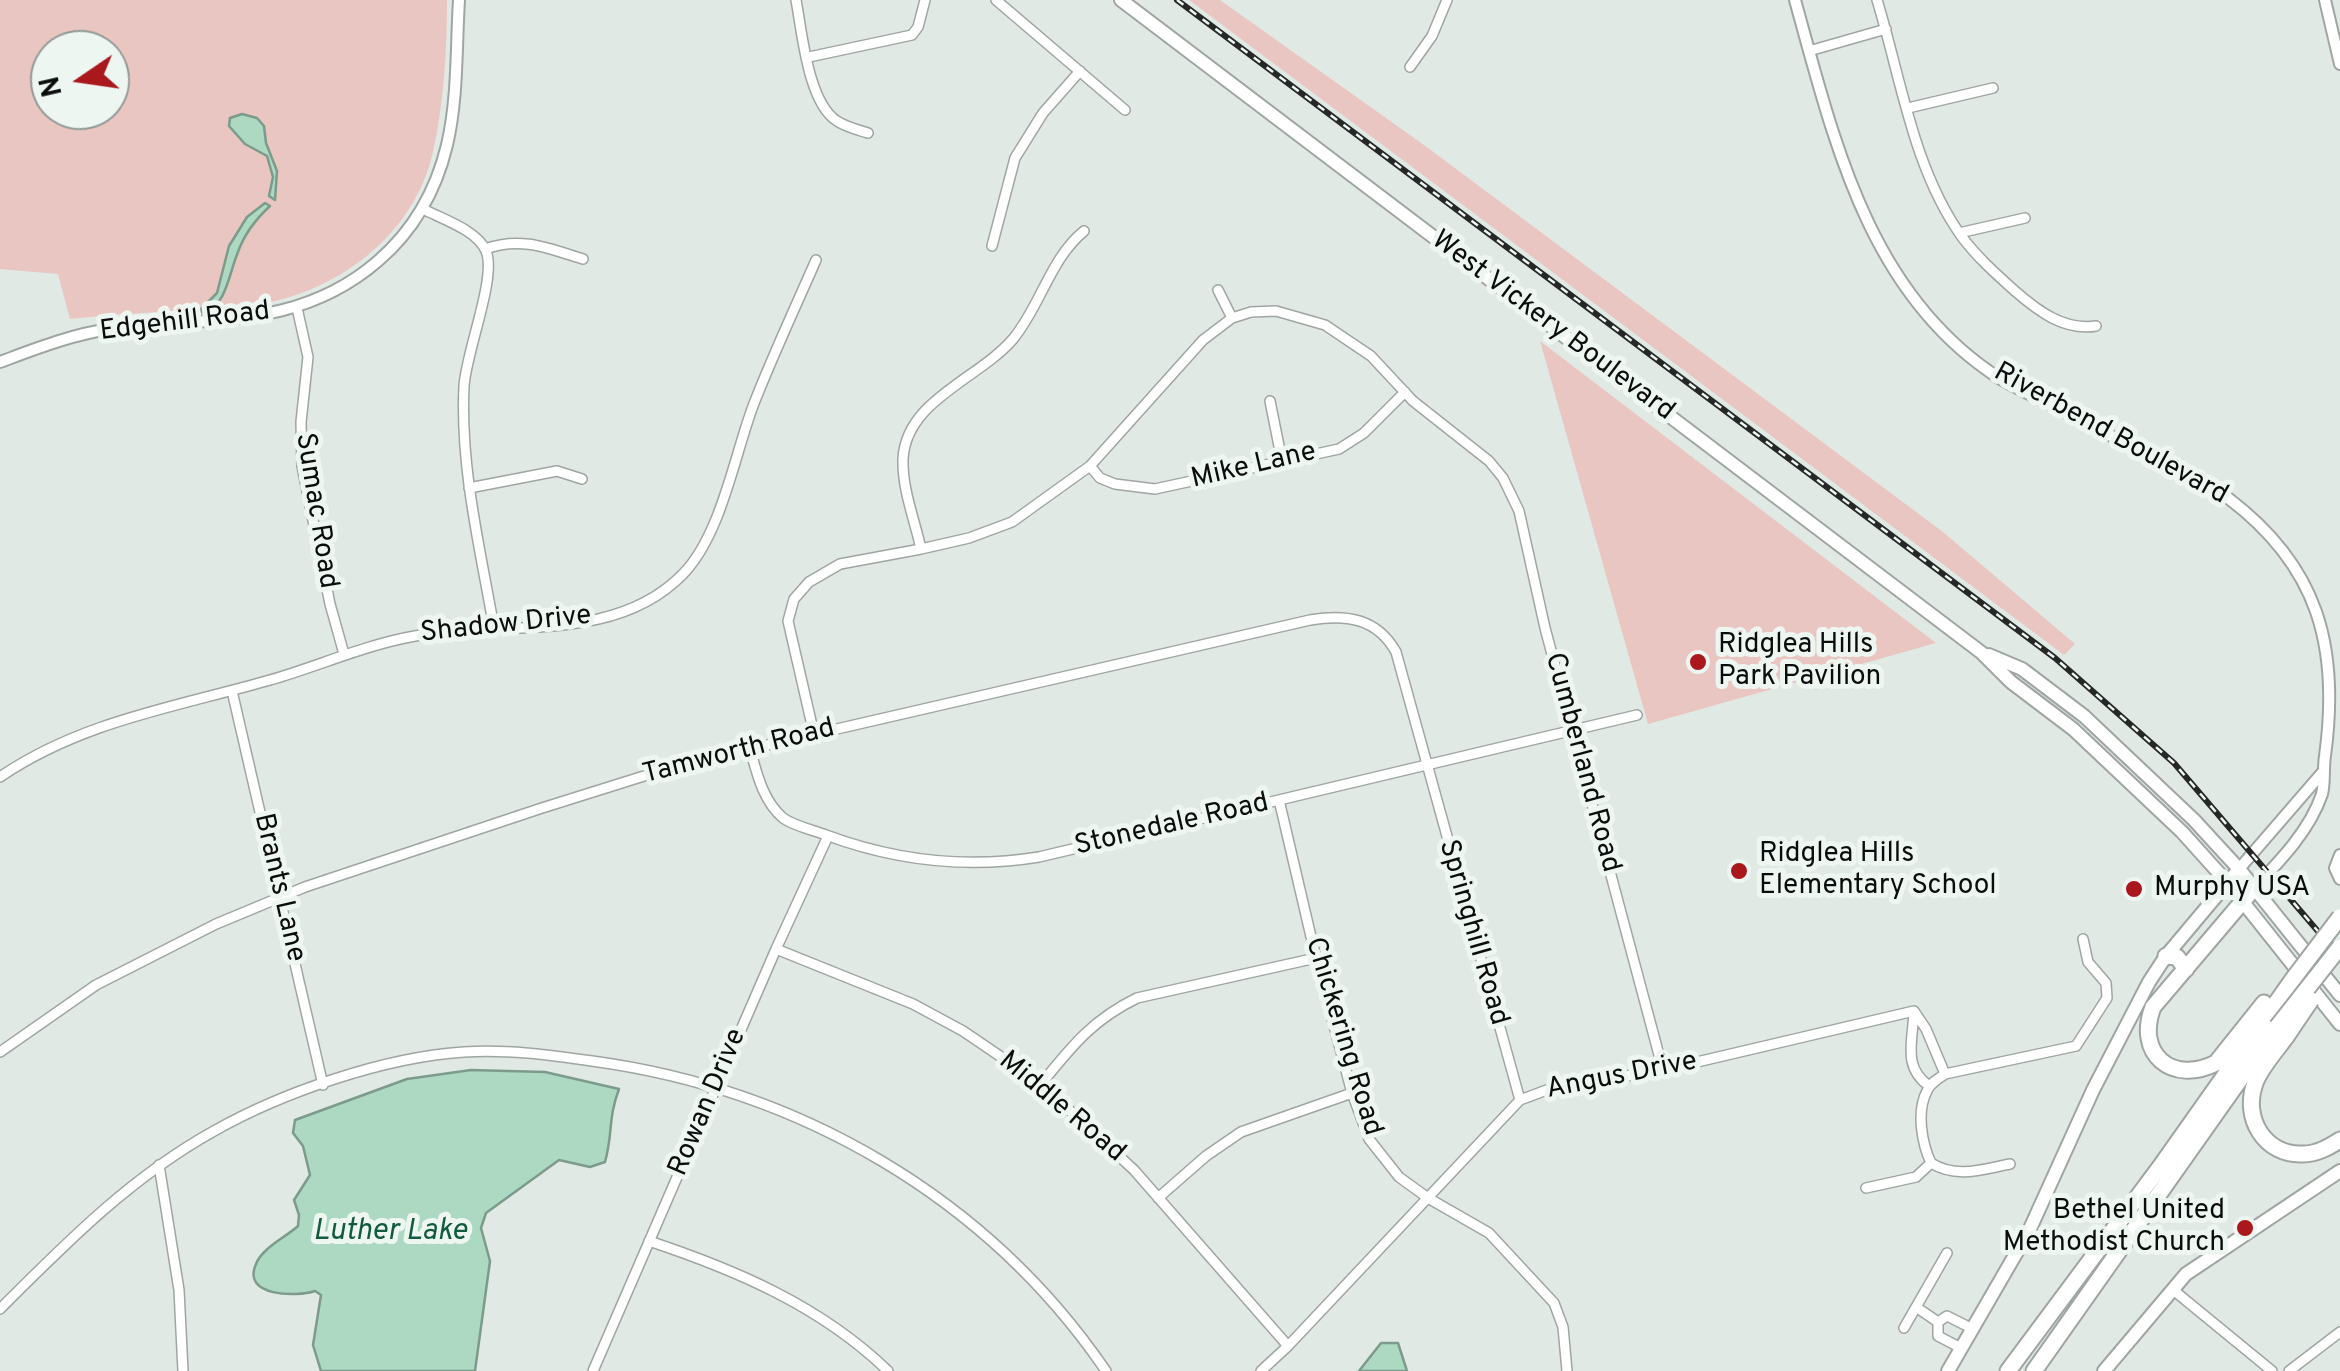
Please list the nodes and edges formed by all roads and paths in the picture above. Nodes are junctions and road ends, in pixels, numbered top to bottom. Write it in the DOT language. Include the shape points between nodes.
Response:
graph roads {
  1 [pos="459,0"];
  2 [pos="796,0"];
  3 [pos="924,0"];
  4 [pos="996,0"];
  5 [pos="1121,0"];
  6 [pos="1447,0"];
  7 [pos="1795,0"];
  8 [pos="1877,0"];
  9 [pos="2326,0"];
  10 [pos="1886,29"];
  11 [pos="1810,51"];
  12 [pos="808,58"];
  13 [pos="2340,64"];
  14 [pos="1410,67"];
  15 [pos="1080,71"];
  16 [pos="1993,88"];
  17 [pos="1908,108"];
  18 [pos="1125,110"];
  19 [pos="868,133"];
  20 [pos="423,208"];
  21 [pos="2025,218"];
  22 [pos="1084,231"];
  23 [pos="1959,233"];
  24 [pos="992,246"];
  25 [pos="485,249"];
  26 [pos="583,259"];
  27 [pos="816,260"];
  28 [pos="1218,290"];
  29 [pos="297,308"];
  30 [pos="1232,318"];
  31 [pos="2096,326"];
  32 [pos="0,362"];
  33 [pos="1404,392"];
  34 [pos="1270,400"];
  35 [pos="1282,461"];
  36 [pos="1090,466"];
  37 [pos="582,479"];
  38 [pos="469,488"];
  39 [pos="922,550"];
  40 [pos="494,628"];
  41 [pos="1982,652"];
  42 [pos="344,654"];
  43 [pos="232,691"];
  44 [pos="1637,715"];
  45 [pos="1572,730"];
  46 [pos="814,734"];
  47 [pos="750,749"];
  48 [pos="1426,765"];
  49 [pos="2322,772"];
  50 [pos="0,778"];
  51 [pos="1279,800"];
  52 [pos="828,836"];
  53 [pos="2340,855"];
  54 [pos="2239,869"];
  55 [pos="2340,879"];
  56 [pos="2227,882"];
  57 [pos="2254,888"];
  58 [pos="280,898"];
  59 [pos="2242,902"];
  60 [pos="2340,917"];
  61 [pos="2082,939"];
  62 [pos="776,949"];
  63 [pos="2336,952"];
  64 [pos="2166,956"];
  65 [pos="1316,958"];
  66 [pos="2186,970"];
  67 [pos="2340,995"];
  68 [pos="2270,1004"];
  69 [pos="1914,1011"];
  70 [pos="2340,1024"];
  71 [pos="2282,1032"];
  72 [pos="0,1052"];
  73 [pos="1662,1070"];
  74 [pos="1944,1074"];
  75 [pos="1042,1084"];
  76 [pos="323,1085"];
  77 [pos="1930,1086"];
  78 [pos="716,1088"];
  79 [pos="1352,1093"];
  80 [pos="1520,1100"];
  81 [pos="2340,1140"];
  82 [pos="1931,1164"];
  83 [pos="2010,1164"];
  84 [pos="159,1166"];
  85 [pos="2340,1171"];
  86 [pos="1866,1188"];
  87 [pos="1158,1198"];
  88 [pos="1428,1198"];
  89 [pos="649,1241"];
  90 [pos="1947,1253"];
  91 [pos="2172,1289"];
  92 [pos="1916,1307"];
  93 [pos="0,1309"];
  94 [pos="1938,1322"];
  95 [pos="1904,1328"];
  96 [pos="1972,1329"];
  97 [pos="2340,1332"];
  98 [pos="1288,1346"];
  99 [pos="1961,1348"];
  100 [pos="183,1371"];
  101 [pos="592,1371"];
  102 [pos="888,1371"];
  103 [pos="1106,1371"];
  104 [pos="1261,1371"];
  105 [pos="1567,1371"];
  106 [pos="1948,1371"];
  107 [pos="2008,1371"];
  108 [pos="2034,1371"];
  109 [pos="2104,1371"];
  110 [pos="2272,1371"];
  111 [pos="2289,1371"];
  1 -- 20 [label="street, Edgehill Road" via="451,121"];
  2 -- 12 [label="street"];
  3 -- 12 [label="street" via="912,36"];
  4 -- 15 [label="street"];
  5 -- 41 [label="main road, West Vickery Boulevard"];
  6 -- 14 [label="street"];
  7 -- 11 [label="street, Riverbend Boulevard"];
  8 -- 10 [label="street"];
  9 -- 13 [label="street"];
  10 -- 11 [label="street"];
  10 -- 17 [label="street"];
  11 -- 49 [label="street, Riverbend Boulevard" via="1862,214 1901,284 1949,338 1997,377 2228,498 2288,553 2314,599 2329,654 2332,706"];
  12 -- 19 [label="street" via="827,113"];
  15 -- 18 [label="street"];
  15 -- 24 [label="street" via="1015,158"];
  16 -- 17 [label="street"];
  17 -- 23 [label="street" via="1934,188"];
  20 -- 25 [label="street"];
  20 -- 29 [label="street, Edgehill Road" via="396,246 366,272"];
  21 -- 23 [label="street"];
  22 -- 39 [label="street" via="1066,246 1012,340 913,424 903,461"];
  23 -- 31 [label="street" via="2031,305 2075,327"];
  25 -- 26 [label="street" via="521,241"];
  25 -- 38 [label="street" via="488,279 464,382"];
  27 -- 40 [label="street, Shadow Drive" via="758,394 708,536 683,574 650,598 588,620"];
  28 -- 30 [label="street"];
  29 -- 32 [label="street, Edgehill Road" via="236,320 104,330"];
  29 -- 42 [label="street, Sumac Road" via="308,357 302,466"];
  30 -- 33 [label="street, Cumberland Road" via="1276,311 1324,326 1371,356"];
  30 -- 36 [label="street" via="1203,340"];
  33 -- 35 [label="street, Mike Lane" via="1349,444"];
  33 -- 45 [label="street, Cumberland Road" via="1504,478 1519,511"];
  34 -- 35 [label="street"];
  35 -- 36 [label="street, Mike Lane" via="1156,490 1115,484"];
  36 -- 39 [label="street" via="1012,522"];
  37 -- 38 [label="street" via="557,471"];
  38 -- 40 [label="street"];
  39 -- 46 [label="street" via="840,564 794,599 788,621"];
  40 -- 42 [label="street, Shadow Drive" via="419,635"];
  41 -- 54 [label="main road, West Vickery Boulevard" via="2022,669 2084,716"];
  41 -- 56 [label="main road, West Vickery Boulevard" via="2102,755"];
  42 -- 43 [label="street, Shadow Drive"];
  43 -- 50 [label="street, Shadow Drive" via="72,736"];
  43 -- 58 [label="street, Brants Lane"];
  44 -- 45 [label="street, Stonedale Road"];
  45 -- 48 [label="street, Stonedale Road"];
  45 -- 73 [label="street, Cumberland Road"];
  46 -- 47 [label="street, Tamworth Road"];
  46 -- 48 [label="street, Tamworth Road" via="1310,620 1346,618 1382,633 1396,652"];
  47 -- 52 [label="street, Stonedale Road" via="769,803 786,820"];
  47 -- 58 [label="street, Tamworth Road" via="542,808"];
  48 -- 51 [label="street, Stonedale Road"];
  48 -- 80 [label="street, Springhill Road"];
  49 -- 54 [label="street"];
  49 -- 57 [label="street, Riverbend Boulevard" via="2323,792 2305,828"];
  51 -- 52 [label="street, Stonedale Road" via="1012,862 900,858"];
  51 -- 65 [label="street, Chickering Road"];
  52 -- 62 [label="street, Rowan Drive"];
  53 -- 55 [label="street"];
  54 -- 56 [label="main road"];
  54 -- 57 [label="main road, West Vickery Boulevard"];
  56 -- 59 [label="main road, West Vickery Boulevard"];
  56 -- 64 [label="main road"];
  57 -- 59 [label="highway"];
  57 -- 67 [label="main road, West Vickery Boulevard"];
  58 -- 72 [label="street, Tamworth Road" via="96,985"];
  58 -- 76 [label="street, Brants Lane"];
  59 -- 66 [label="highway"];
  59 -- 70 [label="main road, West Vickery Boulevard"];
  60 -- 68 [label="highway, bridge" via="2292,979 2282,981"];
  61 -- 74 [label="street" via="2088,962 2106,982 2107,998 2076,1046"];
  62 -- 75 [label="street, Middle Road" via="913,1004"];
  62 -- 78 [label="street, Rowan Drive"];
  63 -- 71 [label="highway, bridge" via="2329,972"];
  64 -- 66 [label="highway" via="2177,957"];
  64 -- 96 [label="main road" via="2029,1231"];
  65 -- 75 [label="street" via="1137,998 1083,1033"];
  65 -- 79 [label="street, Chickering Road"];
  66 -- 68 [label="highway" via="2153,1008 2147,1029 2154,1052 2173,1070 2216,1063"];
  68 -- 107 [label="highway"];
  69 -- 73 [label="street, Angus Drive"];
  69 -- 74 [label="street"];
  69 -- 77 [label="street" via="1910,1066"];
  71 -- 81 [label="highway" via="2256,1082 2251,1107 2260,1134 2300,1155"];
  71 -- 108 [label="highway"];
  73 -- 80 [label="street, Angus Drive" via="1552,1088"];
  74 -- 77 [label="street"];
  75 -- 87 [label="street, Middle Road"];
  76 -- 78 [label="street" via="464,1052 514,1052 616,1064"];
  76 -- 84 [label="street" via="228,1124"];
  77 -- 82 [label="street" via="1922,1144"];
  78 -- 89 [label="street, Rowan Drive"];
  78 -- 103 [label="street" via="766,1102 854,1145 957,1212 1032,1282"];
  79 -- 87 [label="street" via="1241,1132"];
  79 -- 88 [label="street, Chickering Road" via="1374,1148"];
  80 -- 88 [label="street, Angus Drive"];
  82 -- 83 [label="street" via="1962,1174"];
  82 -- 86 [label="street" via="1916,1177"];
  84 -- 93 [label="street" via="118,1196"];
  84 -- 100 [label="street" via="179,1290"];
  85 -- 91 [label="main road"];
  87 -- 98 [label="street, Middle Road"];
  88 -- 98 [label="street, Angus Drive"];
  88 -- 105 [label="street, Chickering Road" via="1488,1233 1554,1303"];
  89 -- 101 [label="street, Rowan Drive"];
  89 -- 102 [label="street" via="779,1292"];
  90 -- 92 [label="street"];
  91 -- 109 [label="main road"];
  91 -- 110 [label="street"];
  92 -- 94 [label="street"];
  92 -- 95 [label="street"];
  94 -- 96 [label="street" via="1947,1316"];
  94 -- 99 [label="street" via="1938,1336"];
  96 -- 99 [label="main road"];
  97 -- 111 [label="street"];
  98 -- 104 [label="street, Angus Drive"];
  99 -- 106 [label="main road"];
}
